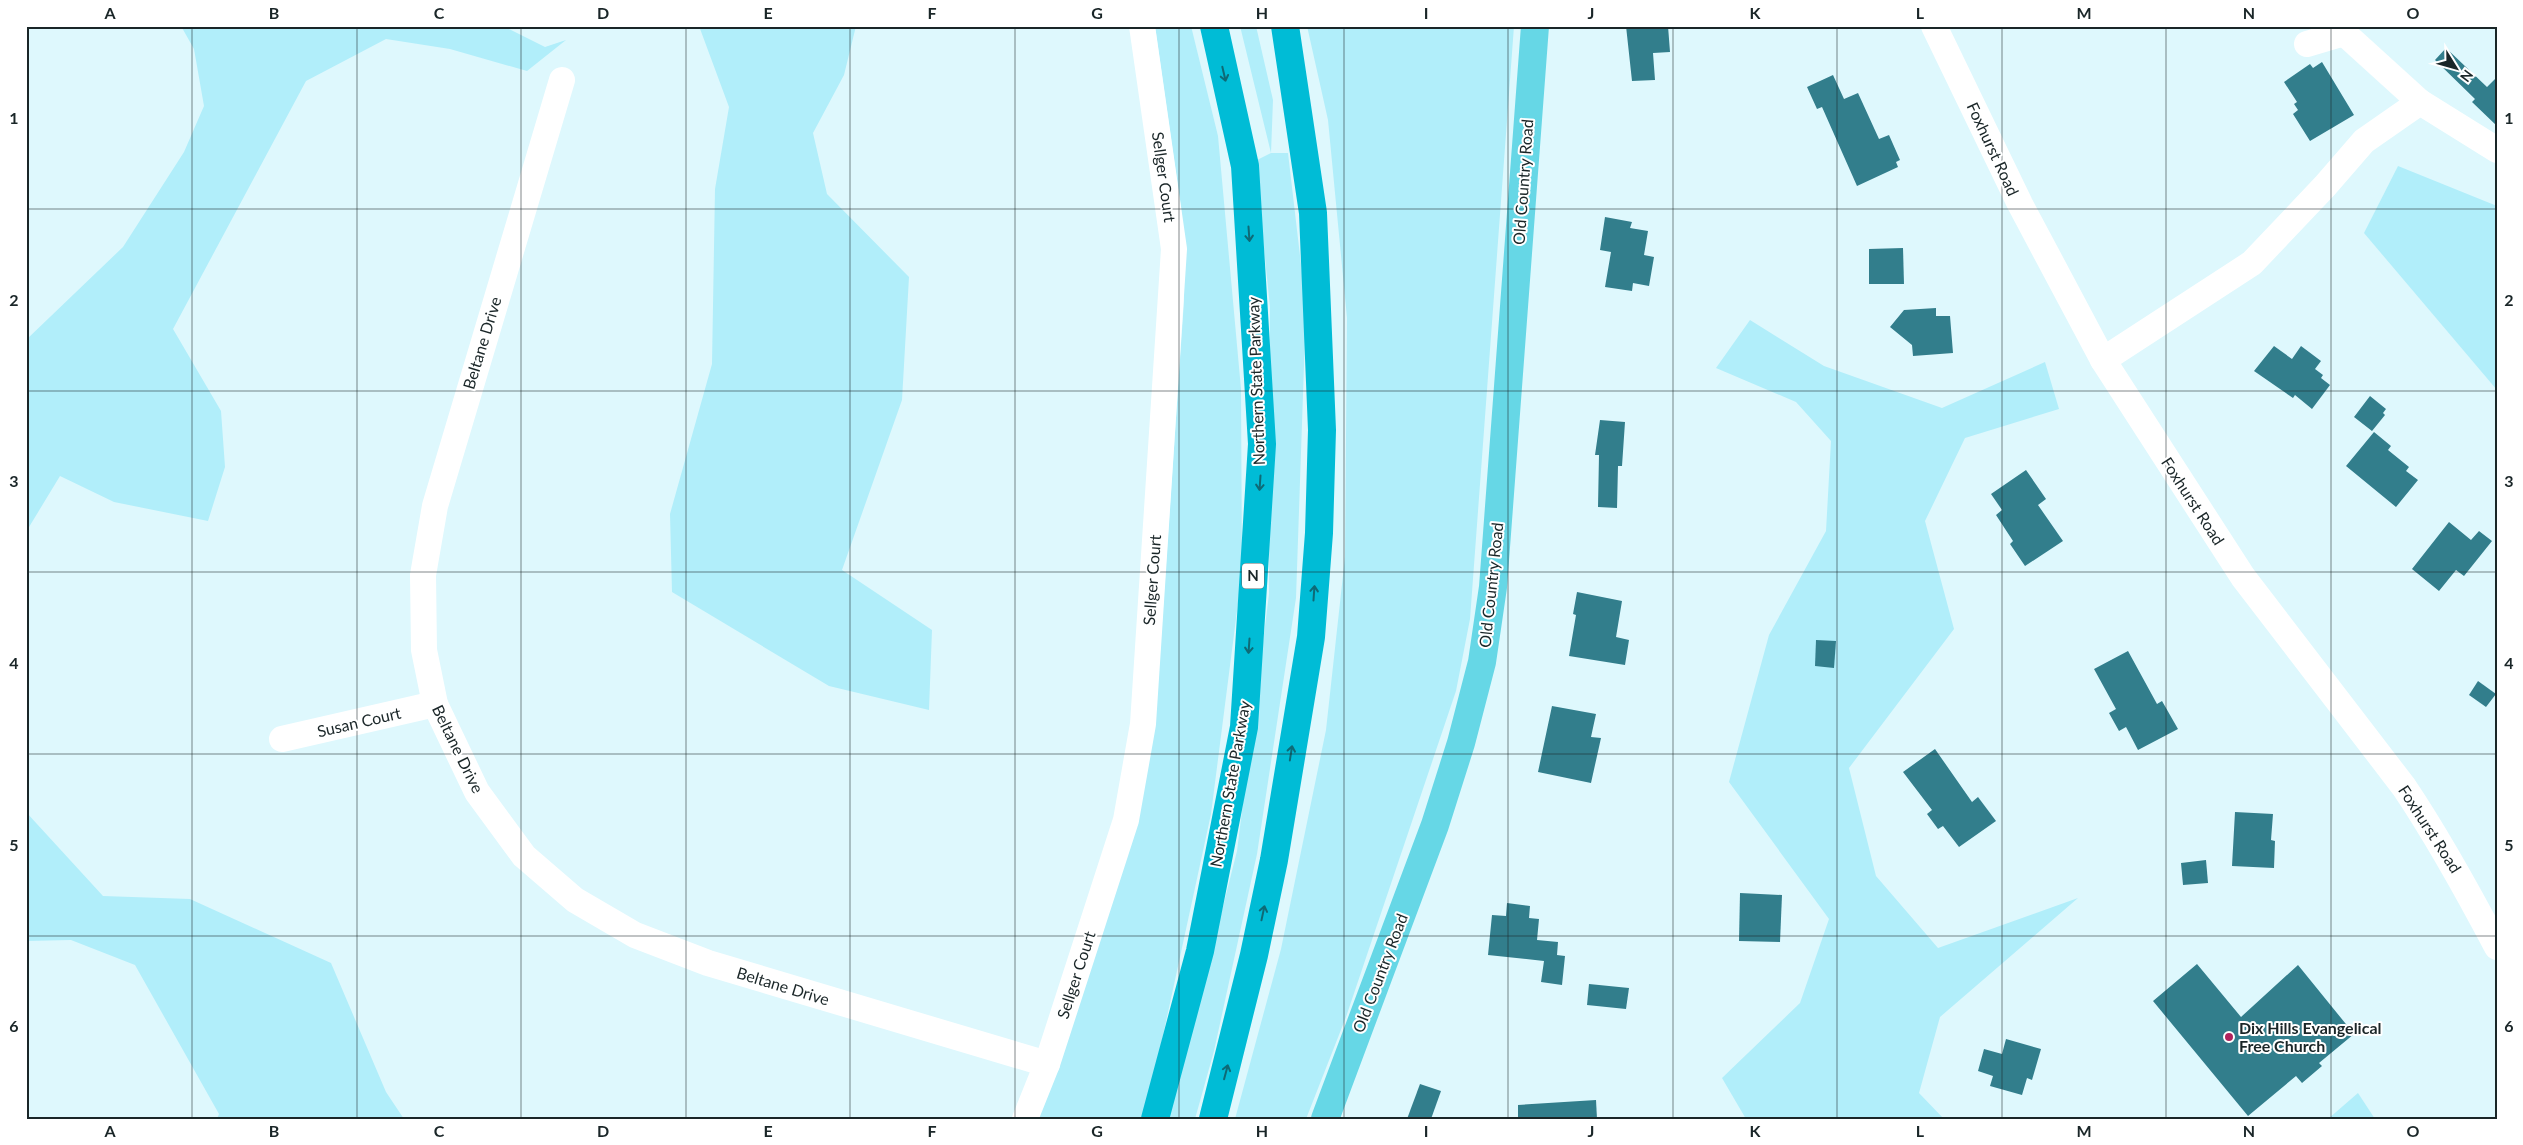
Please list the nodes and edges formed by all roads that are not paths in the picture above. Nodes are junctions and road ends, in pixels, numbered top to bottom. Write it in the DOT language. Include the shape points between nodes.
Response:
graph roads {
  1 [pos="1142,26"];
  2 [pos="1214,26"];
  3 [pos="1285,26"];
  4 [pos="1535,26"];
  5 [pos="1934,26"];
  6 [pos="2307,44"];
  7 [pos="562,80"];
  8 [pos="2420,102"];
  9 [pos="2497,150"];
  10 [pos="2103,360"];
  11 [pos="435,704"];
  12 [pos="282,739"];
  13 [pos="2497,947"];
  14 [pos="1047,1064"];
  15 [pos="1025,1119"];
  16 [pos="1154,1119"];
  17 [pos="1213,1119"];
  18 [pos="1325,1119"];
  1 -- 14 [label="street, Sellger Court" via="1174,249 1143,724 1126,820"];
  2 -- 16 [label="highway, Northern State Parkway / N, one-way" via="1245,166 1262,444 1244,727 1200,951"];
  17 -- 3 [label="highway, one-way" via="1274,860 1311,637 1319,533 1322,430 1313,213"];
  4 -- 18 [label="main road, Old Country Road" via="1493,587 1482,662 1435,825"];
  5 -- 10 [label="street, Foxhurst Road" via="2020,204"];
  6 -- 8 [label="street" via="2344,33"];
  7 -- 11 [label="street, Beltane Drive" via="435,506 423,584 424,650"];
  8 -- 9 [label="street"];
  8 -- 10 [label="street" via="2364,141 2252,263"];
  10 -- 13 [label="street, Foxhurst Road" via="2243,577 2428,822"];
  11 -- 12 [label="street, Susan Court"];
  11 -- 14 [label="street, Beltane Drive" via="477,792 524,856 575,900 635,935 708,963"];
  14 -- 15 [label="street, Sellger Court"];
}
